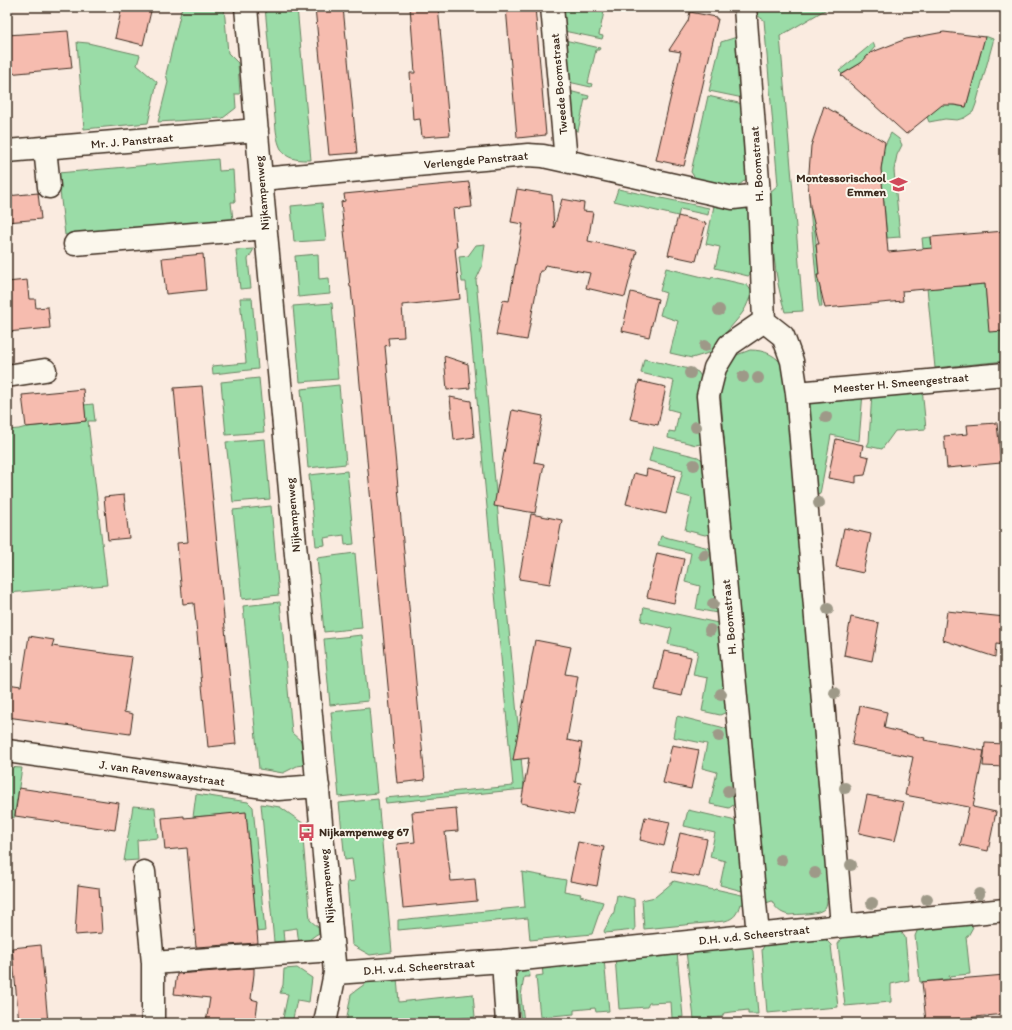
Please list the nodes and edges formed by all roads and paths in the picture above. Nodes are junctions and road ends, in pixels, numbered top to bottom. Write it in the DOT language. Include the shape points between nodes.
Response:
graph roads {
  1 [pos="246,7"];
  2 [pos="552,7"];
  3 [pos="745,7"];
  4 [pos="257,130"];
  5 [pos="45,148"];
  6 [pos="7,151"];
  7 [pos="563,160"];
  8 [pos="261,179"];
  9 [pos="49,187"];
  10 [pos="759,195"];
  11 [pos="266,228"];
  12 [pos="75,244"];
  13 [pos="764,321"];
  14 [pos="45,370"];
  15 [pos="1005,374"];
  16 [pos="7,376"];
  17 [pos="797,393"];
  18 [pos="7,751"];
  19 [pos="318,786"];
  20 [pos="144,872"];
  21 [pos="1005,910"];
  22 [pos="842,926"];
  23 [pos="758,935"];
  24 [pos="333,950"];
  25 [pos="503,961"];
  26 [pos="153,963"];
  27 [pos="335,973"];
  28 [pos="153,1023"];
  29 [pos="325,1023"];
  30 [pos="507,1023"];
  1 -- 4 [label="street, Nijkampenweg"];
  2 -- 7 [label="street, Tweede Boomstraat" via="565,150"];
  3 -- 10 [label="street, H. Boomstraat"];
  4 -- 5 [label="street, Mr. J. Panstraat"];
  4 -- 8 [label="street, Nijkampenweg"];
  5 -- 6 [label="street, Mr. J. Panstraat"];
  5 -- 9 [label="street"];
  7 -- 8 [label="street, Verlengde Panstraat" via="528,154"];
  7 -- 10 [label="street, Verlengde Panstraat" via="734,198"];
  8 -- 11 [label="street, Nijkampenweg"];
  10 -- 13 [label="street, H. Boomstraat"];
  11 -- 12 [label="street"];
  11 -- 19 [label="street, Nijkampenweg"];
  13 -- 17 [label="street" via="783,336 792,361"];
  13 -- 23 [label="street, H. Boomstraat" via="729,345 715,368 708,396"];
  14 -- 16 [label="street"];
  15 -- 17 [label="street, Meester H. Smeengestraat"];
  17 -- 22 [label="street"];
  18 -- 19 [label="street, J. van Ravenswaaystraat" via="278,789"];
  19 -- 24 [label="street, Nijkampenweg"];
  20 -- 26 [label="street"];
  21 -- 22 [label="street, D.H. v.d. Scheerstraat"];
  22 -- 23 [label="street, D.H. v.d. Scheerstraat"];
  23 -- 25 [label="street, D.H. v.d. Scheerstraat"];
  24 -- 26 [label="street"];
  24 -- 27 [label="street, Nijkampenweg"];
  25 -- 27 [label="street, D.H. v.d. Scheerstraat"];
  25 -- 30 [label="street"];
  26 -- 28 [label="street"];
  27 -- 29 [label="street, Nijkampenweg"];
}
